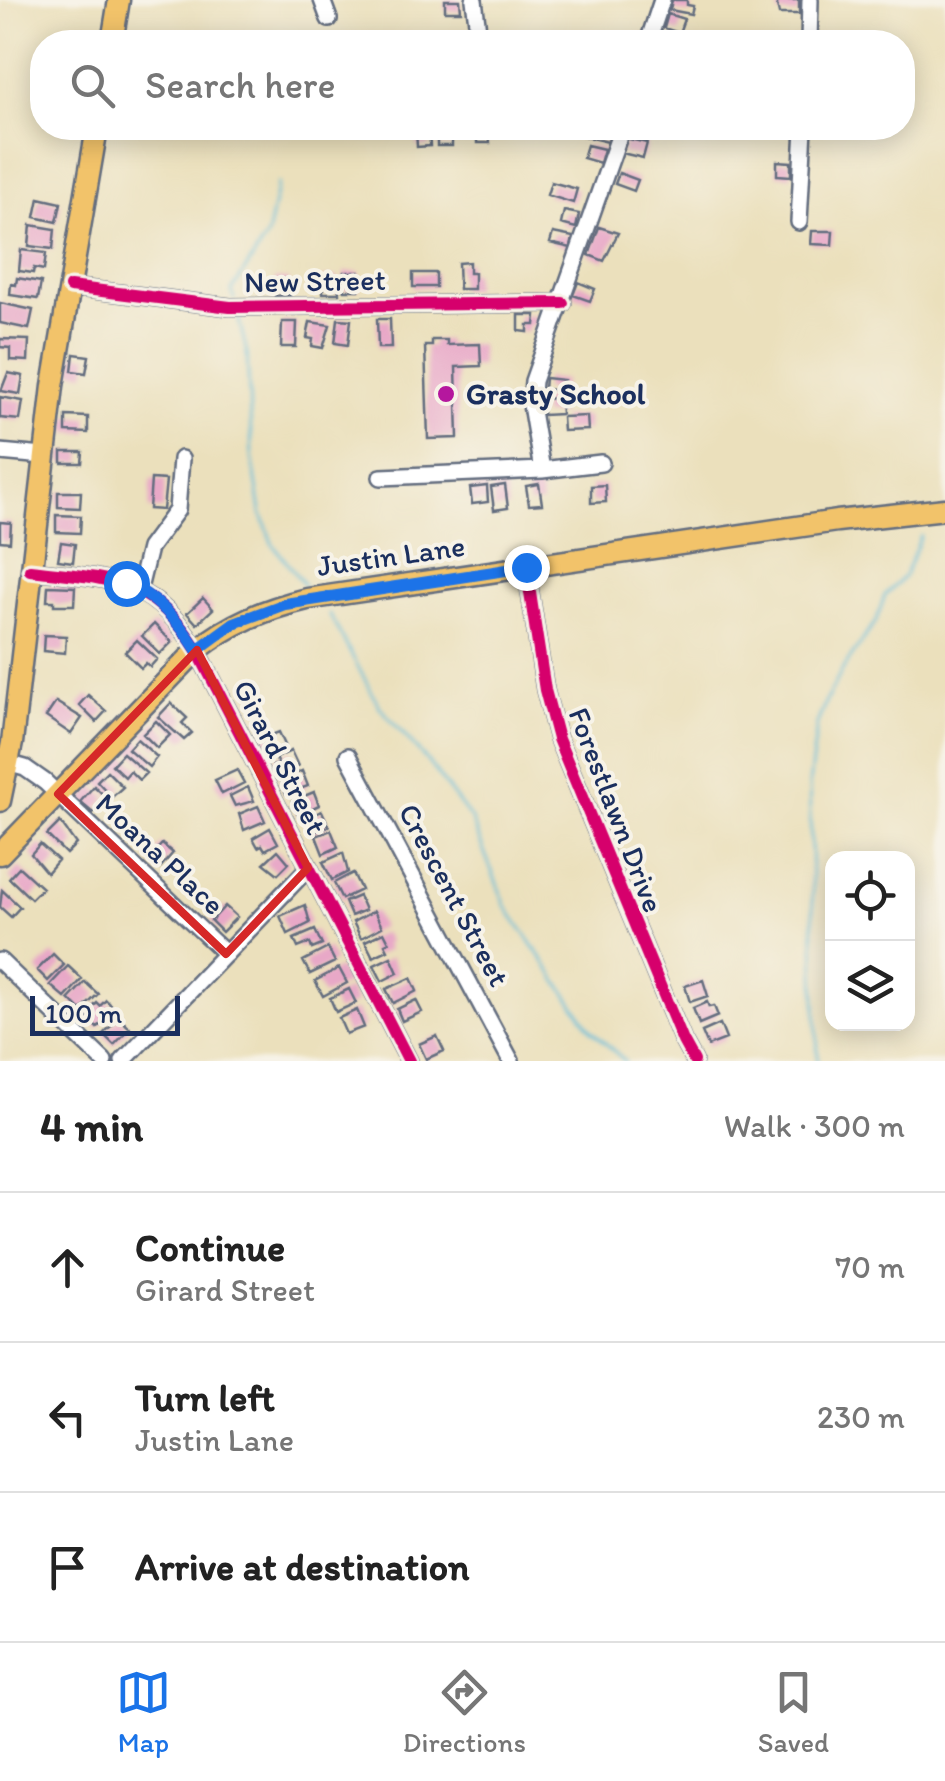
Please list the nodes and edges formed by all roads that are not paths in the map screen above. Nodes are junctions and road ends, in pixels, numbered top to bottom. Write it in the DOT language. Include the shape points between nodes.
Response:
graph roads {
  1 [pos="119,0"];
  2 [pos="322,0"];
  3 [pos="474,0"];
  4 [pos="662,0"];
  5 [pos="810,0"];
  6 [pos="329,19"];
  7 [pos="114,30"];
  8 [pos="478,30"];
  9 [pos="652,30"];
  10 [pos="809,30"];
  11 [pos="95,140"];
  12 [pos="618,140"];
  13 [pos="803,140"];
  14 [pos="799,222"];
  15 [pos="70,287"];
  16 [pos="562,303"];
  17 [pos="0,452"];
  18 [pos="44,456"];
  19 [pos="181,459"];
  20 [pos="602,464"];
  21 [pos="542,470"];
  22 [pos="381,477"];
  23 [pos="945,509"];
  24 [pos="526,567"];
  25 [pos="30,570"];
  26 [pos="139,589"];
  27 [pos="197,650"];
  28 [pos="348,756"];
  29 [pos="4,762"];
  30 [pos="58,794"];
  31 [pos="0,800"];
  32 [pos="0,854"];
  33 [pos="308,868"];
  34 [pos="226,954"];
  35 [pos="0,961"];
  36 [pos="104,1061"];
  37 [pos="124,1061"];
  38 [pos="408,1061"];
  39 [pos="511,1061"];
  40 [pos="694,1061"];
  1 -- 7 [label="main road"];
  2 -- 6 [label="street"];
  3 -- 8 [label="street"];
  4 -- 9 [label="street"];
  5 -- 10 [label="street"];
  11 -- 15 [label="main road"];
  12 -- 16 [label="street"];
  13 -- 14 [label="street"];
  15 -- 16 [label="street, New Street" via="230,307"];
  15 -- 18 [label="main road"];
  16 -- 21 [label="street" via="531,392"];
  17 -- 18 [label="street"];
  18 -- 25 [label="main road"];
  19 -- 26 [label="street" via="177,510 150,548"];
  20 -- 21 [label="street"];
  21 -- 22 [label="street"];
  23 -- 24 [label="main road, Justin Lane"];
  24 -- 27 [label="main road, Justin Lane" via="285,604 234,623"];
  24 -- 40 [label="street, Forestlawn Drive" via="558,738"];
  25 -- 26 [label="street, Girard Street"];
  25 -- 29 [label="main road"];
  26 -- 27 [label="street, Girard Street" via="172,616"];
  27 -- 30 [label="main road, Justin Lane"];
  27 -- 33 [label="street, Girard Street"];
  28 -- 39 [label="street, Crescent Street"];
  29 -- 30 [label="street, Moana Place" via="25,768"];
  29 -- 31 [label="main road"];
  30 -- 32 [label="main road, Justin Lane"];
  30 -- 34 [label="street, Moana Place"];
  33 -- 34 [label="street"];
  33 -- 38 [label="street, Girard Street"];
  34 -- 37 [label="street"];
  35 -- 36 [label="street"];
}
